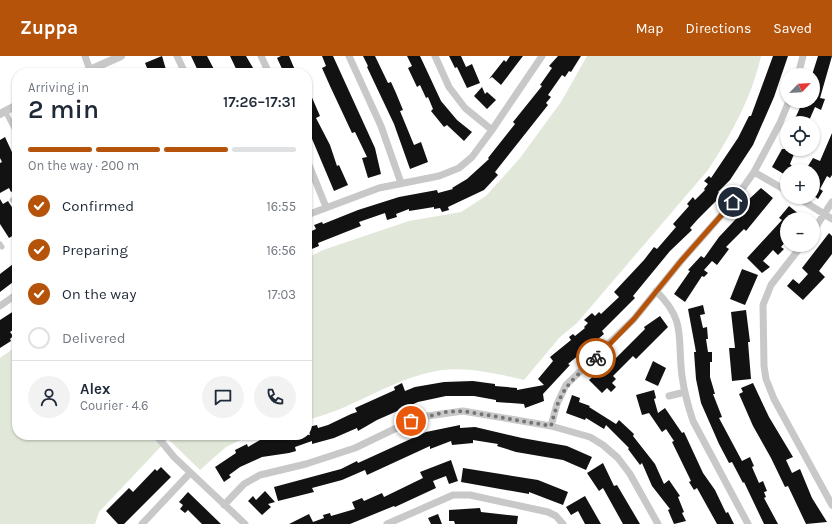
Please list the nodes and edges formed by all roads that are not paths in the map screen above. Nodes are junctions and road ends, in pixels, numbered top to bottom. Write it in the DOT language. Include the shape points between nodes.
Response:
graph roads {
  1 [pos="85,56"];
  2 [pos="121,56"];
  3 [pos="177,56"];
  4 [pos="261,56"];
  5 [pos="349,56"];
  6 [pos="435,56"];
  7 [pos="542,56"];
  8 [pos="803,56"];
  9 [pos="87,68"];
  10 [pos="96,68"];
  11 [pos="183,68"];
  12 [pos="267,68"];
  13 [pos="800,68"];
  14 [pos="12,108"];
  15 [pos="786,108"];
  16 [pos="3,112"];
  17 [pos="12,126"];
  18 [pos="492,130"];
  19 [pos="312,172"];
  20 [pos="754,172"];
  21 [pos="401,183"];
  22 [pos="780,187"];
  23 [pos="832,202"];
  24 [pos="808,204"];
  25 [pos="326,207"];
  26 [pos="312,213"];
  27 [pos="825,214"];
  28 [pos="832,219"];
  29 [pos="820,222"];
  30 [pos="797,252"];
  31 [pos="656,291"];
  32 [pos="12,298"];
  33 [pos="0,306"];
  34 [pos="685,392"];
  35 [pos="669,396"];
  36 [pos="551,426"];
  37 [pos="160,440"];
  38 [pos="190,473"];
  39 [pos="224,505"];
  40 [pos="832,505"];
  41 [pos="142,524"];
  42 [pos="246,524"];
  43 [pos="387,524"];
  44 [pos="563,524"];
  45 [pos="658,524"];
  46 [pos="748,524"];
  1 -- 9 [label="street"];
  2 -- 10 [label="street"];
  3 -- 11 [label="street"];
  4 -- 12 [label="street"];
  5 -- 21 [label="street" via="381,126"];
  6 -- 18 [label="street" via="449,87 465,108"];
  7 -- 18 [label="street"];
  8 -- 13 [label="street"];
  14 -- 16 [label="street"];
  15 -- 20 [label="street"];
  16 -- 17 [label="street"];
  18 -- 21 [label="street" via="472,157 459,168 439,176"];
  19 -- 25 [label="street"];
  20 -- 22 [label="street"];
  20 -- 31 [label="street" via="733,202"];
  21 -- 25 [label="street"];
  23 -- 27 [label="street"];
  24 -- 27 [label="street"];
  25 -- 26 [label="street"];
  27 -- 28 [label="street"];
  27 -- 29 [label="street"];
  30 -- 40 [label="street" via="771,285 763,305 764,366 774,399"];
  31 -- 34 [label="street" via="670,305 676,316"];
  31 -- 36 [label="street" via="617,337 566,385"];
  32 -- 33 [label="street"];
  34 -- 35 [label="street"];
  34 -- 46 [label="street" via="688,408 700,436"];
  36 -- 39 [label="street" via="463,411 427,416 355,448 260,475 244,484"];
  36 -- 45 [label="street" via="580,433 603,445 618,458"];
  37 -- 38 [label="street"];
  38 -- 39 [label="street"];
  38 -- 41 [label="street"];
  39 -- 42 [label="street"];
  43 -- 44 [label="street" via="453,495 470,495 548,512"];
}
